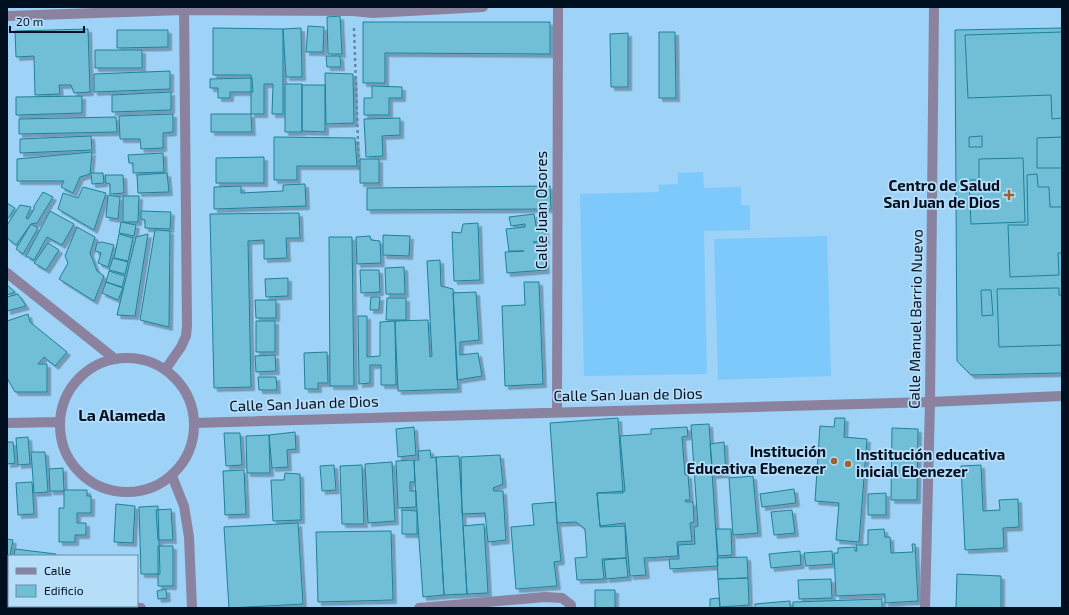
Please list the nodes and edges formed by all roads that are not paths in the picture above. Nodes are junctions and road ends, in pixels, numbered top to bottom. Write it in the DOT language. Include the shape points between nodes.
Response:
graph roads {
  1 [pos="483,7"];
  2 [pos="558,7"];
  3 [pos="934,7"];
  4 [pos="184,9"];
  5 [pos="79,10"];
  6 [pos="373,10"];
  7 [pos="7,16"];
  8 [pos="7,273"];
  9 [pos="115,359"];
  10 [pos="165,370"];
  11 [pos="1062,396"];
  12 [pos="930,402"];
  13 [pos="557,412"];
  14 [pos="60,422"];
  15 [pos="194,422"];
  16 [pos="7,423"];
  17 [pos="172,476"];
  18 [pos="127,607"];
  19 [pos="436,607"];
  20 [pos="571,607"];
  21 [pos="141,608"];
  22 [pos="192,608"];
  23 [pos="419,608"];
  24 [pos="925,608"];
  1 -- 6 [label="street"];
  2 -- 13 [label="street, Calle Juan Osores"];
  3 -- 12 [label="street, Calle Manuel Barrio Nuevo"];
  4 -- 5 [label="street"];
  4 -- 6 [label="street"];
  4 -- 10 [label="street" via="187,326 181,347"];
  5 -- 7 [label="street"];
  8 -- 9 [label="street"];
  9 -- 10 [label="street" via="136,358 156,364"];
  9 -- 14 [label="street" via="94,366 77,381 65,400"];
  10 -- 15 [label="street" via="187,394"];
  11 -- 12 [label="street, Calle San Juan de Dios"];
  12 -- 13 [label="street, Calle San Juan de Dios"];
  12 -- 24 [label="street, Calle Manuel Barrio Nuevo"];
  13 -- 15 [label="street, Calle San Juan de Dios"];
  14 -- 16 [label="street"];
  14 -- 17 [label="street" via="63,444 72,465 88,480 109,490 131,493 153,488"];
  15 -- 17 [label="street" via="194,437 186,458"];
  17 -- 22 [label="street" via="184,506 189,537"];
  18 -- 21 [label="street"];
  19 -- 20 [label="street" via="545,597 562,598"];
  19 -- 23 [label="street"];
}
